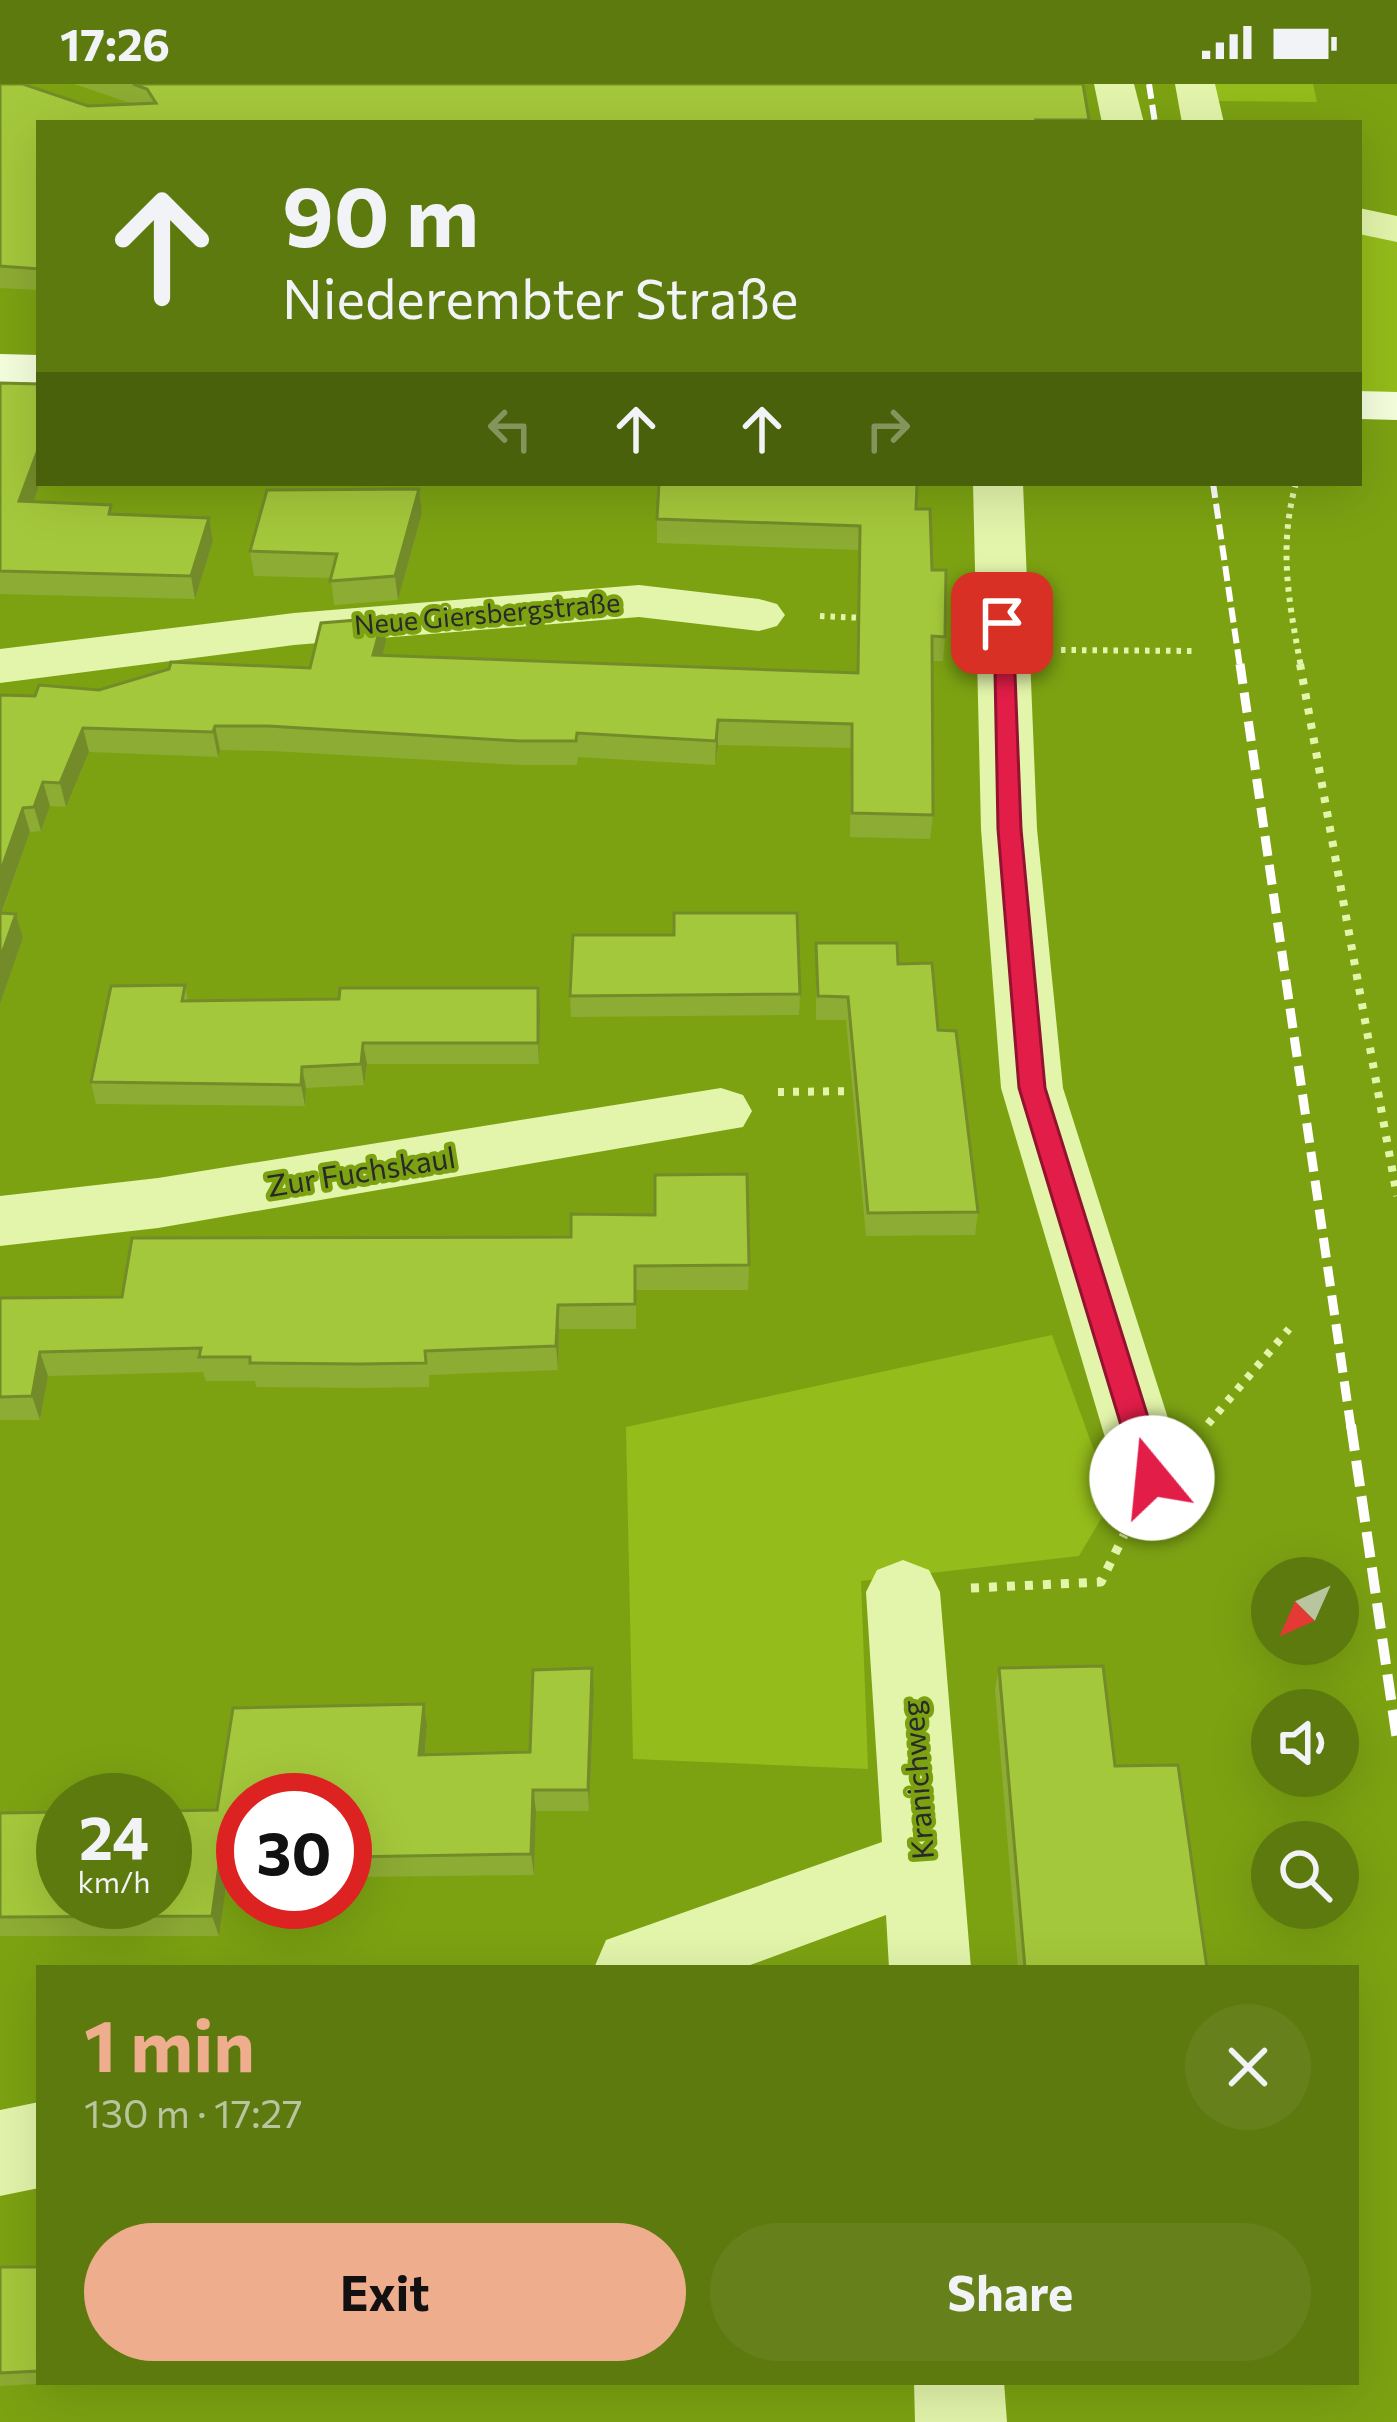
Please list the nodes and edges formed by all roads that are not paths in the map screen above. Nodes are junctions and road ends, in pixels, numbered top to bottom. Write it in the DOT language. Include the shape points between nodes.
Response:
graph roads {
  1 [pos="1114,84"];
  2 [pos="1195,84"];
  3 [pos="1122,120"];
  4 [pos="1202,120"];
  5 [pos="1362,222"];
  6 [pos="1397,229"];
  7 [pos="0,368"];
  8 [pos="36,369"];
  9 [pos="1362,405"];
  10 [pos="1397,406"];
  11 [pos="998,486"];
  12 [pos="759,615"];
  13 [pos="0,666"];
  14 [pos="721,1111"];
  15 [pos="0,1221"];
  16 [pos="1152,1478"];
  17 [pos="903,1592"];
  18 [pos="922,1865"];
  19 [pos="643,1965"];
  20 [pos="929,1965"];
  21 [pos="36,2146"];
  22 [pos="0,2153"];
  23 [pos="958,2385"];
  24 [pos="961,2422"];
  1 -- 3 [label="street"];
  2 -- 4 [label="street"];
  5 -- 6 [label="street"];
  7 -- 8 [label="main road"];
  9 -- 10 [label="main road"];
  11 -- 16 [label="street" via="1010,829 1032,1088"];
  12 -- 13 [label="street, Neue Giersbergstraße" via="638,601 294,629"];
  14 -- 15 [label="street, Zur Fuchskaul" via="158,1203"];
  17 -- 18 [label="street, Kranichweg"];
  18 -- 19 [label="street"];
  18 -- 20 [label="street, Kranichweg"];
  21 -- 22 [label="street"];
  23 -- 24 [label="street"];
}
